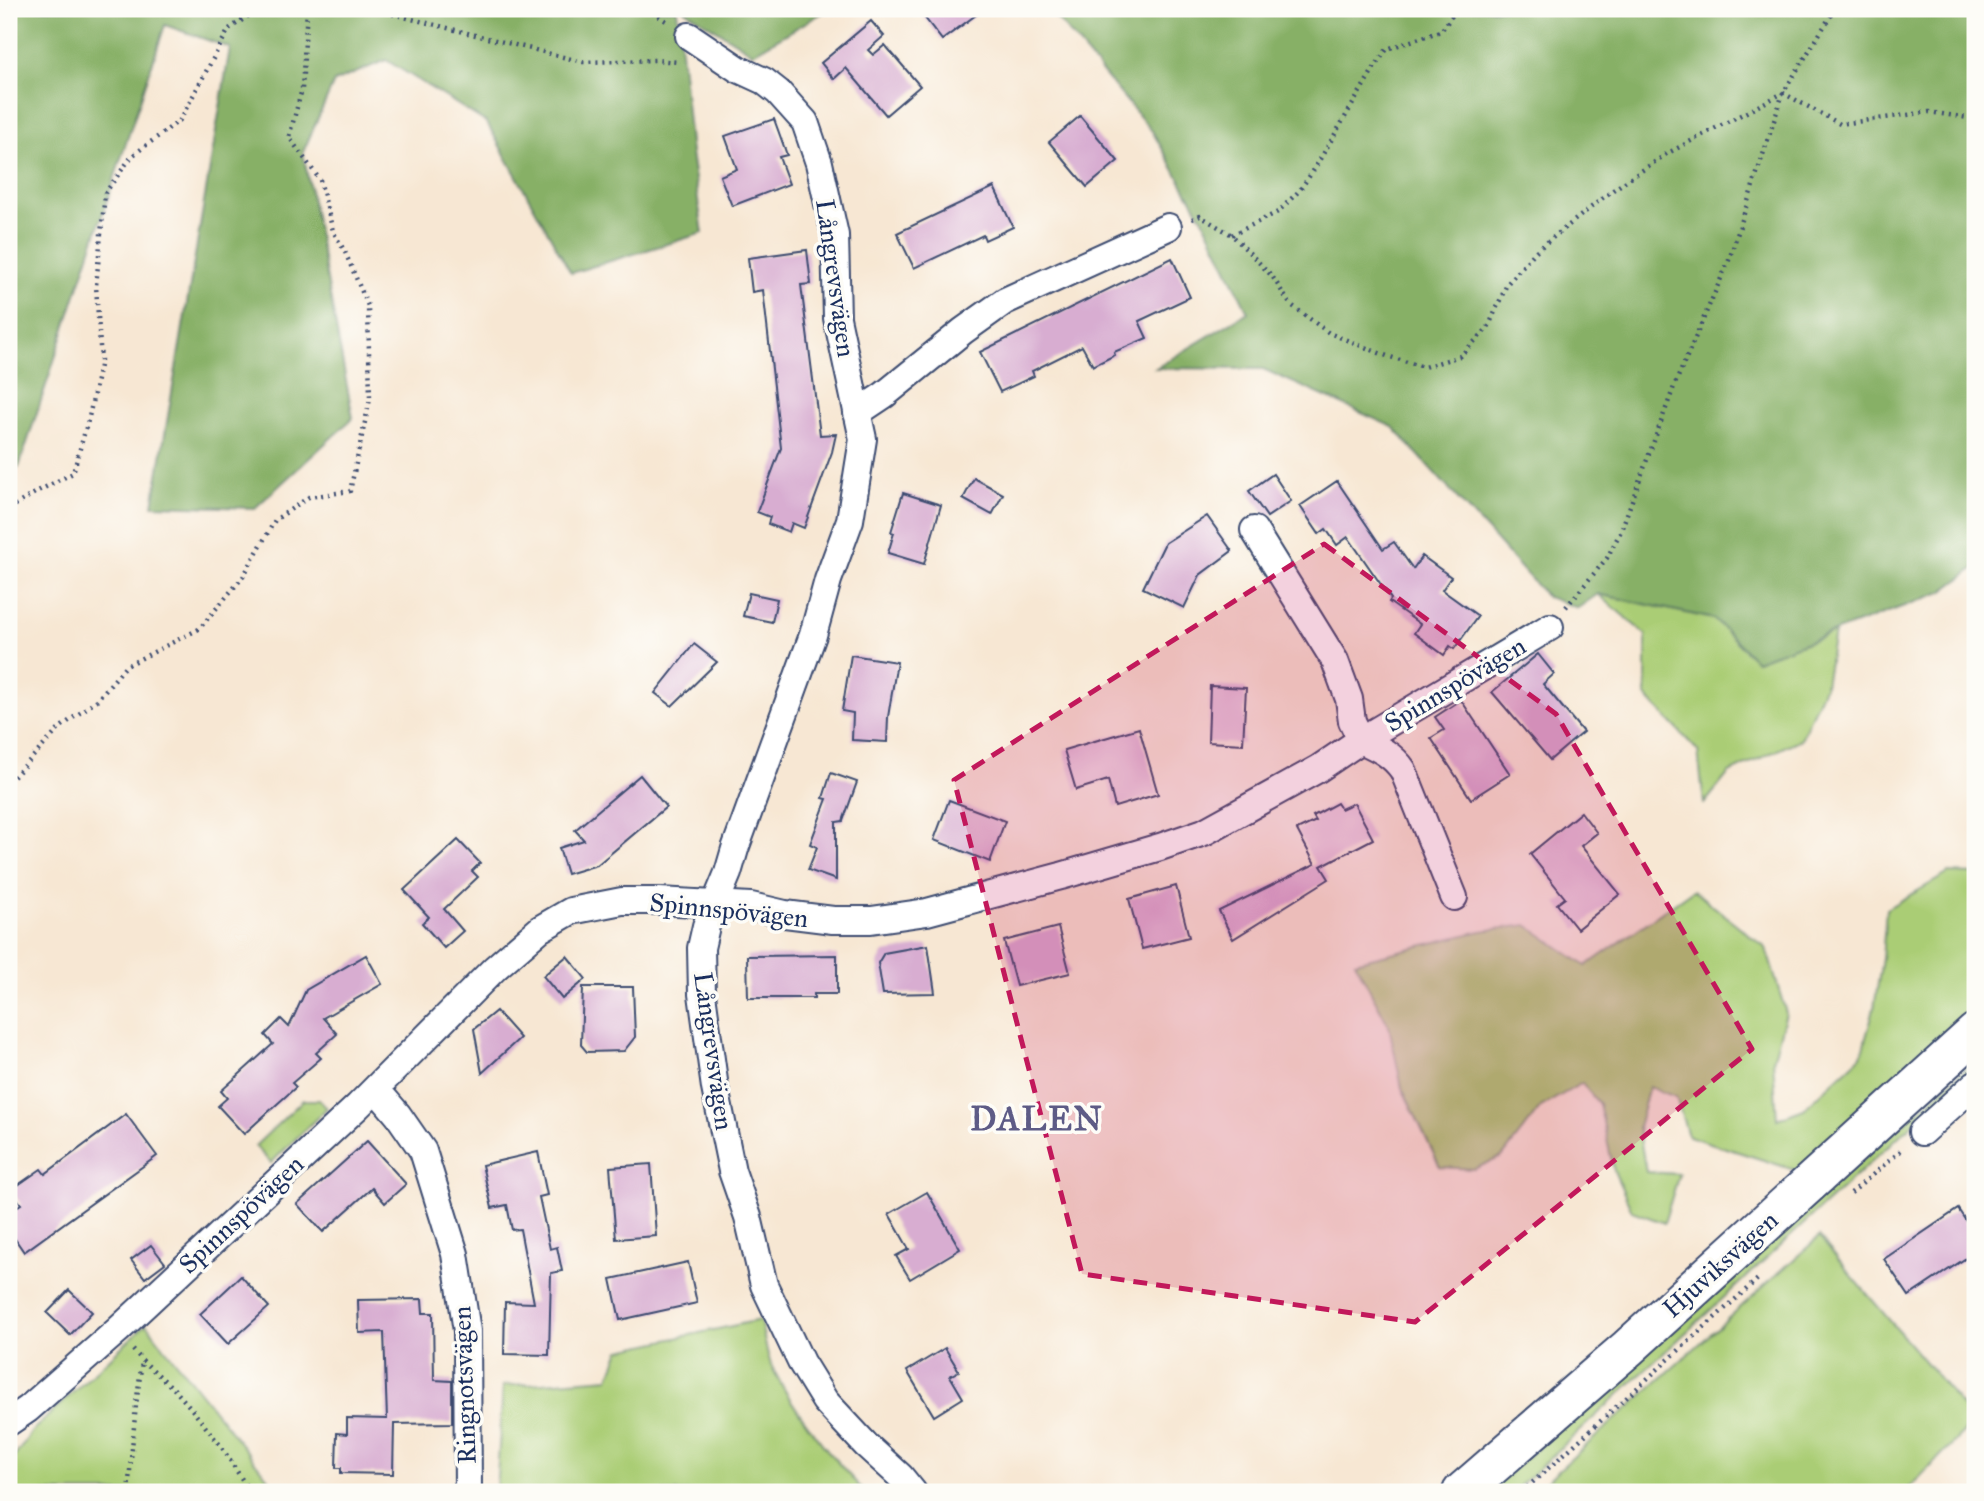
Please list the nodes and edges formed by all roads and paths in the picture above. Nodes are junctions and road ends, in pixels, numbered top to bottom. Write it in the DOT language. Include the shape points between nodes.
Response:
graph roads {
  1 [pos="259,9"];
  2 [pos="307,9"];
  3 [pos="372,9"];
  4 [pos="1457,9"];
  5 [pos="1835,9"];
  6 [pos="689,36"];
  7 [pos="683,63"];
  8 [pos="1783,93"];
  9 [pos="1975,119"];
  10 [pos="1168,227"];
  11 [pos="1232,235"];
  12 [pos="857,413"];
  13 [pos="9,509"];
  14 [pos="1254,530"];
  15 [pos="1550,627"];
  16 [pos="1361,740"];
  17 [pos="9,782"];
  18 [pos="1454,897"];
  19 [pos="715,903"];
  20 [pos="1975,1033"];
  21 [pos="1975,1084"];
  22 [pos="376,1088"];
  23 [pos="1923,1132"];
  24 [pos="1844,1199"];
  25 [pos="1766,1270"];
  26 [pos="118,1330"];
  27 [pos="142,1360"];
  28 [pos="9,1422"];
  29 [pos="128,1492"];
  30 [pos="250,1492"];
  31 [pos="468,1492"];
  32 [pos="913,1492"];
  33 [pos="1462,1492"];
  34 [pos="1522,1492"];
  1 -- 13 [label="path" via="229,29 180,120 132,156 105,193 96,286 101,360 73,473"];
  2 -- 17 [label="path" via="302,89 289,137 320,180 333,231 368,306 370,399 350,491 309,497 275,520 243,578 199,629 127,666"];
  3 -- 7 [label="path" via="583,62"];
  4 -- 11 [label="path" via="1441,31 1387,49 1298,191 1278,212"];
  5 -- 8 [label="path"];
  6 -- 12 [label="street, Långrevsvägen" via="764,81 804,122 819,163 835,235 837,318"];
  8 -- 9 [label="path" via="1840,124 1929,112"];
  8 -- 11 [label="path" via="1668,153 1613,190 1536,251 1507,284 1488,328 1460,356 1424,367 1329,332 1290,304 1272,276"];
  8 -- 15 [label="path" via="1729,260 1675,384 1620,533 1607,558"];
  10 -- 11 [label="path" via="1200,216"];
  10 -- 12 [label="street" via="1005,301"];
  12 -- 19 [label="street, Långrevsvägen" via="863,439 850,520"];
  14 -- 16 [label="street, Spinnspövägen" via="1335,661"];
  15 -- 16 [label="street, Spinnspövägen"];
  16 -- 18 [label="street, Spinnspövägen" via="1381,749 1404,770"];
  16 -- 19 [label="street, Spinnspövägen" via="1204,832 927,912 833,920"];
  19 -- 22 [label="street, Spinnspövägen" via="622,901 571,911 540,929 495,968"];
  19 -- 32 [label="street, Långrevsvägen" via="701,948 702,994 731,1165 764,1284 825,1401"];
  20 -- 33 [label="main road, Hjuviksvägen"];
  21 -- 23 [label="street"];
  22 -- 26 [label="street, Spinnspövägen"];
  22 -- 31 [label="street, Ringnotsvägen" via="423,1151 455,1254 467,1331"];
  23 -- 24 [label="path"];
  25 -- 34 [label="path"];
  26 -- 27 [label="path"];
  26 -- 28 [label="street, Spinnspövägen"];
  27 -- 29 [label="path"];
  27 -- 30 [label="path" via="188,1406"];
}
